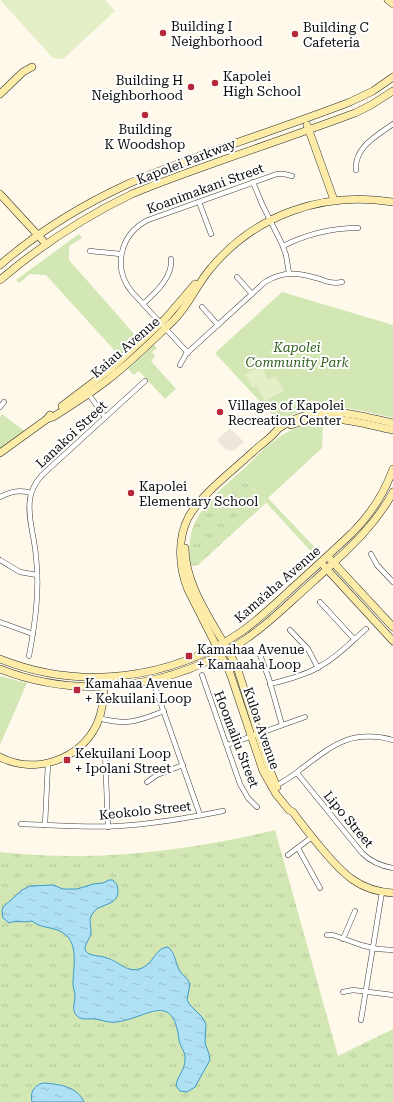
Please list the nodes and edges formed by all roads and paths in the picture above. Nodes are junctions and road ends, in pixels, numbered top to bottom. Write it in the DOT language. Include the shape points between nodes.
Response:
graph roads {
  1 [pos="388,0"];
  2 [pos="393,4"];
  3 [pos="32,67"];
  4 [pos="393,77"];
  5 [pos="393,91"];
  6 [pos="0,94"];
  7 [pos="305,119"];
  8 [pos="393,124"];
  9 [pos="309,129"];
  10 [pos="356,170"];
  11 [pos="292,176"];
  12 [pos="253,182"];
  13 [pos="0,194"];
  14 [pos="334,200"];
  15 [pos="199,202"];
  16 [pos="393,202"];
  17 [pos="270,220"];
  18 [pos="358,228"];
  19 [pos="210,234"];
  20 [pos="39,235"];
  21 [pos="46,244"];
  22 [pos="283,246"];
  23 [pos="90,251"];
  24 [pos="121,254"];
  25 [pos="170,259"];
  26 [pos="0,265"];
  27 [pos="288,274"];
  28 [pos="237,277"];
  29 [pos="0,280"];
  30 [pos="342,282"];
  31 [pos="252,294"];
  32 [pos="143,304"];
  33 [pos="202,307"];
  34 [pos="163,325"];
  35 [pos="218,325"];
  36 [pos="188,353"];
  37 [pos="180,365"];
  38 [pos="145,381"];
  39 [pos="87,391"];
  40 [pos="4,402"];
  41 [pos="0,407"];
  42 [pos="105,417"];
  43 [pos="393,423"];
  44 [pos="393,430"];
  45 [pos="276,432"];
  46 [pos="0,453"];
  47 [pos="393,470"];
  48 [pos="393,492"];
  49 [pos="32,493"];
  50 [pos="0,497"];
  51 [pos="371,554"];
  52 [pos="328,556"];
  53 [pos="0,560"];
  54 [pos="320,562"];
  55 [pos="334,562"];
  56 [pos="327,569"];
  57 [pos="37,575"];
  58 [pos="393,582"];
  59 [pos="320,602"];
  60 [pos="0,622"];
  61 [pos="393,628"];
  62 [pos="366,629"];
  63 [pos="290,630"];
  64 [pos="33,634"];
  65 [pos="354,639"];
  66 [pos="393,642"];
  67 [pos="220,644"];
  68 [pos="225,652"];
  69 [pos="260,655"];
  70 [pos="29,656"];
  71 [pos="0,659"];
  72 [pos="318,668"];
  73 [pos="0,669"];
  74 [pos="202,675"];
  75 [pos="104,678"];
  76 [pos="270,684"];
  77 [pos="104,686"];
  78 [pos="156,690"];
  79 [pos="164,711"];
  80 [pos="304,717"];
  81 [pos="100,718"];
  82 [pos="282,725"];
  83 [pos="258,734"];
  84 [pos="251,736"];
  85 [pos="393,740"];
  86 [pos="227,745"];
  87 [pos="105,752"];
  88 [pos="0,757"];
  89 [pos="48,763"];
  90 [pos="183,765"];
  91 [pos="297,772"];
  92 [pos="147,782"];
  93 [pos="274,787"];
  94 [pos="257,807"];
  95 [pos="223,811"];
  96 [pos="200,815"];
  97 [pos="21,824"];
  98 [pos="45,825"];
  99 [pos="108,827"];
  100 [pos="312,837"];
  101 [pos="298,848"];
  102 [pos="288,855"];
  103 [pos="393,868"];
  104 [pos="320,888"];
  105 [pos="382,892"];
  106 [pos="393,893"];
  107 [pos="355,911"];
  108 [pos="327,935"];
  109 [pos="343,939"];
  110 [pos="373,948"];
  111 [pos="393,950"];
  112 [pos="343,992"];
  113 [pos="366,992"];
  114 [pos="393,995"];
  115 [pos="361,1020"];
  1 -- 2 [label="street"];
  3 -- 6 [label="street"];
  4 -- 7 [label="street, Kapolei Parkway" via="358,99"];
  5 -- 9 [label="street, Kapolei Parkway" via="363,110"];
  7 -- 9 [label="street"];
  7 -- 20 [label="street, Kapolei Parkway" via="138,179 78,210"];
  8 -- 10 [label="street" via="365,146 357,159"];
  9 -- 14 [label="street"];
  9 -- 21 [label="street, Kapolei Parkway" via="142,190 84,220"];
  11 -- 12 [label="street, Koanimakani Street" via="277,174"];
  12 -- 15 [label="street, Koanimakani Street"];
  12 -- 17 [label="street"];
  13 -- 20 [label="street"];
  14 -- 16 [label="street, Kaiau Avenue"];
  14 -- 17 [label="street, Kaiau Avenue" via="301,207"];
  15 -- 19 [label="street"];
  15 -- 24 [label="street, Koanimakani Street" via="139,225 126,239"];
  17 -- 22 [label="street"];
  17 -- 34 [label="street, Kaiau Avenue" via="233,245 197,282"];
  18 -- 22 [label="street" via="340,228 307,235"];
  20 -- 21 [label="street"];
  20 -- 26 [label="street, Kapolei Parkway"];
  21 -- 29 [label="street, Kapolei Parkway"];
  22 -- 27 [label="street"];
  23 -- 24 [label="street"];
  24 -- 32 [label="street, Koanimakani Street" via="124,279"];
  25 -- 32 [label="street" via="170,267 163,282"];
  27 -- 30 [label="street" via="305,275 331,283"];
  27 -- 31 [label="street" via="269,280"];
  28 -- 31 [label="street"];
  31 -- 35 [label="street"];
  32 -- 34 [label="street, Koanimakani Street"];
  33 -- 35 [label="street"];
  34 -- 36 [label="street, Koanimakani Street"];
  34 -- 39 [label="street, Kaiau Avenue"];
  35 -- 36 [label="street"];
  36 -- 37 [label="street"];
  38 -- 42 [label="street, Lanakoi Street"];
  39 -- 42 [label="street"];
  39 -- 46 [label="street, Kaiau Avenue"];
  40 -- 41 [label="street"];
  42 -- 49 [label="street, Lanakoi Street" via="42,475"];
  43 -- 45 [label="street" via="346,413 321,411 294,419"];
  44 -- 45 [label="street" via="337,418 323,418 302,421"];
  45 -- 67 [label="street, Kuloa Avenue" via="206,494 188,518 183,532 182,572 192,599"];
  47 -- 52 [label="street, Kama'aha Avenue" via="382,494 368,515"];
  48 -- 55 [label="street, Kama'aha Avenue" via="372,525"];
  49 -- 50 [label="street" via="17,491"];
  49 -- 57 [label="street, Lanakoi Street" via="30,509"];
  51 -- 58 [label="street" via="377,565"];
  52 -- 54 [label="street, Kama'aha Avenue"];
  52 -- 55 [label="street"];
  53 -- 57 [label="street" via="20,572"];
  54 -- 56 [label="street"];
  54 -- 67 [label="street, Kama'aha Avenue" via="261,616"];
  55 -- 56 [label="street, Kama'aha Avenue"];
  55 -- 61 [label="street"];
  56 -- 66 [label="street"];
  56 -- 68 [label="street, Kama'aha Avenue" via="267,623"];
  57 -- 64 [label="street, Lanakoi Street"];
  59 -- 65 [label="street"];
  60 -- 64 [label="street"];
  62 -- 65 [label="street"];
  63 -- 72 [label="street" via="308,649"];
  64 -- 70 [label="street, Lanakoi Street"];
  65 -- 72 [label="street" via="334,658"];
  67 -- 68 [label="street, Kuloa Avenue"];
  67 -- 75 [label="street, Kama'aha Avenue" via="166,667"];
  68 -- 77 [label="street, Kama'aha Avenue" via="168,676 131,684"];
  68 -- 83 [label="street, Kuloa Avenue" via="240,677"];
  68 -- 84 [label="street, Kuloa Avenue"];
  69 -- 76 [label="street"];
  71 -- 75 [label="street, Kama'aha Avenue" via="37,671"];
  72 -- 76 [label="street"];
  73 -- 77 [label="street, Kama'aha Avenue" via="36,680"];
  74 -- 86 [label="street, Hoomaliu Street"];
  75 -- 77 [label="street"];
  76 -- 82 [label="street"];
  77 -- 81 [label="street"];
  78 -- 79 [label="street"];
  79 -- 81 [label="street" via="129,723"];
  79 -- 90 [label="street"];
  80 -- 82 [label="street"];
  81 -- 89 [label="street" via="78,749 62,759"];
  82 -- 83 [label="street"];
  83 -- 84 [label="street"];
  83 -- 93 [label="street, Kuloa Avenue"];
  84 -- 86 [label="street"];
  84 -- 93 [label="street, Kuloa Avenue" via="261,766"];
  85 -- 91 [label="street" via="373,737 346,740 327,749"];
  86 -- 94 [label="street, Hoomaliu Street" via="242,789"];
  87 -- 99 [label="street"];
  88 -- 89 [label="street" via="20,764"];
  89 -- 98 [label="street"];
  90 -- 92 [label="street" via="157,775"];
  90 -- 96 [label="street"];
  91 -- 93 [label="street"];
  91 -- 103 [label="street, Lipo Street" via="362,853 378,864"];
  93 -- 100 [label="street, Kuloa Avenue"];
  95 -- 96 [label="street, Keokolo Street"];
  96 -- 99 [label="street, Keokolo Street"];
  97 -- 98 [label="street, Keokolo Street"];
  98 -- 99 [label="street, Keokolo Street"];
  100 -- 101 [label="street"];
  100 -- 105 [label="street, Kuloa Avenue" via="346,875 362,886"];
  101 -- 102 [label="street"];
  101 -- 104 [label="street"];
  105 -- 106 [label="street, Kuloa Avenue"];
  105 -- 110 [label="street"];
  107 -- 109 [label="street"];
  108 -- 109 [label="street"];
  109 -- 110 [label="street"];
  110 -- 111 [label="street"];
  110 -- 113 [label="street"];
  112 -- 113 [label="street"];
  113 -- 114 [label="street"];
  113 -- 115 [label="street"];
}
